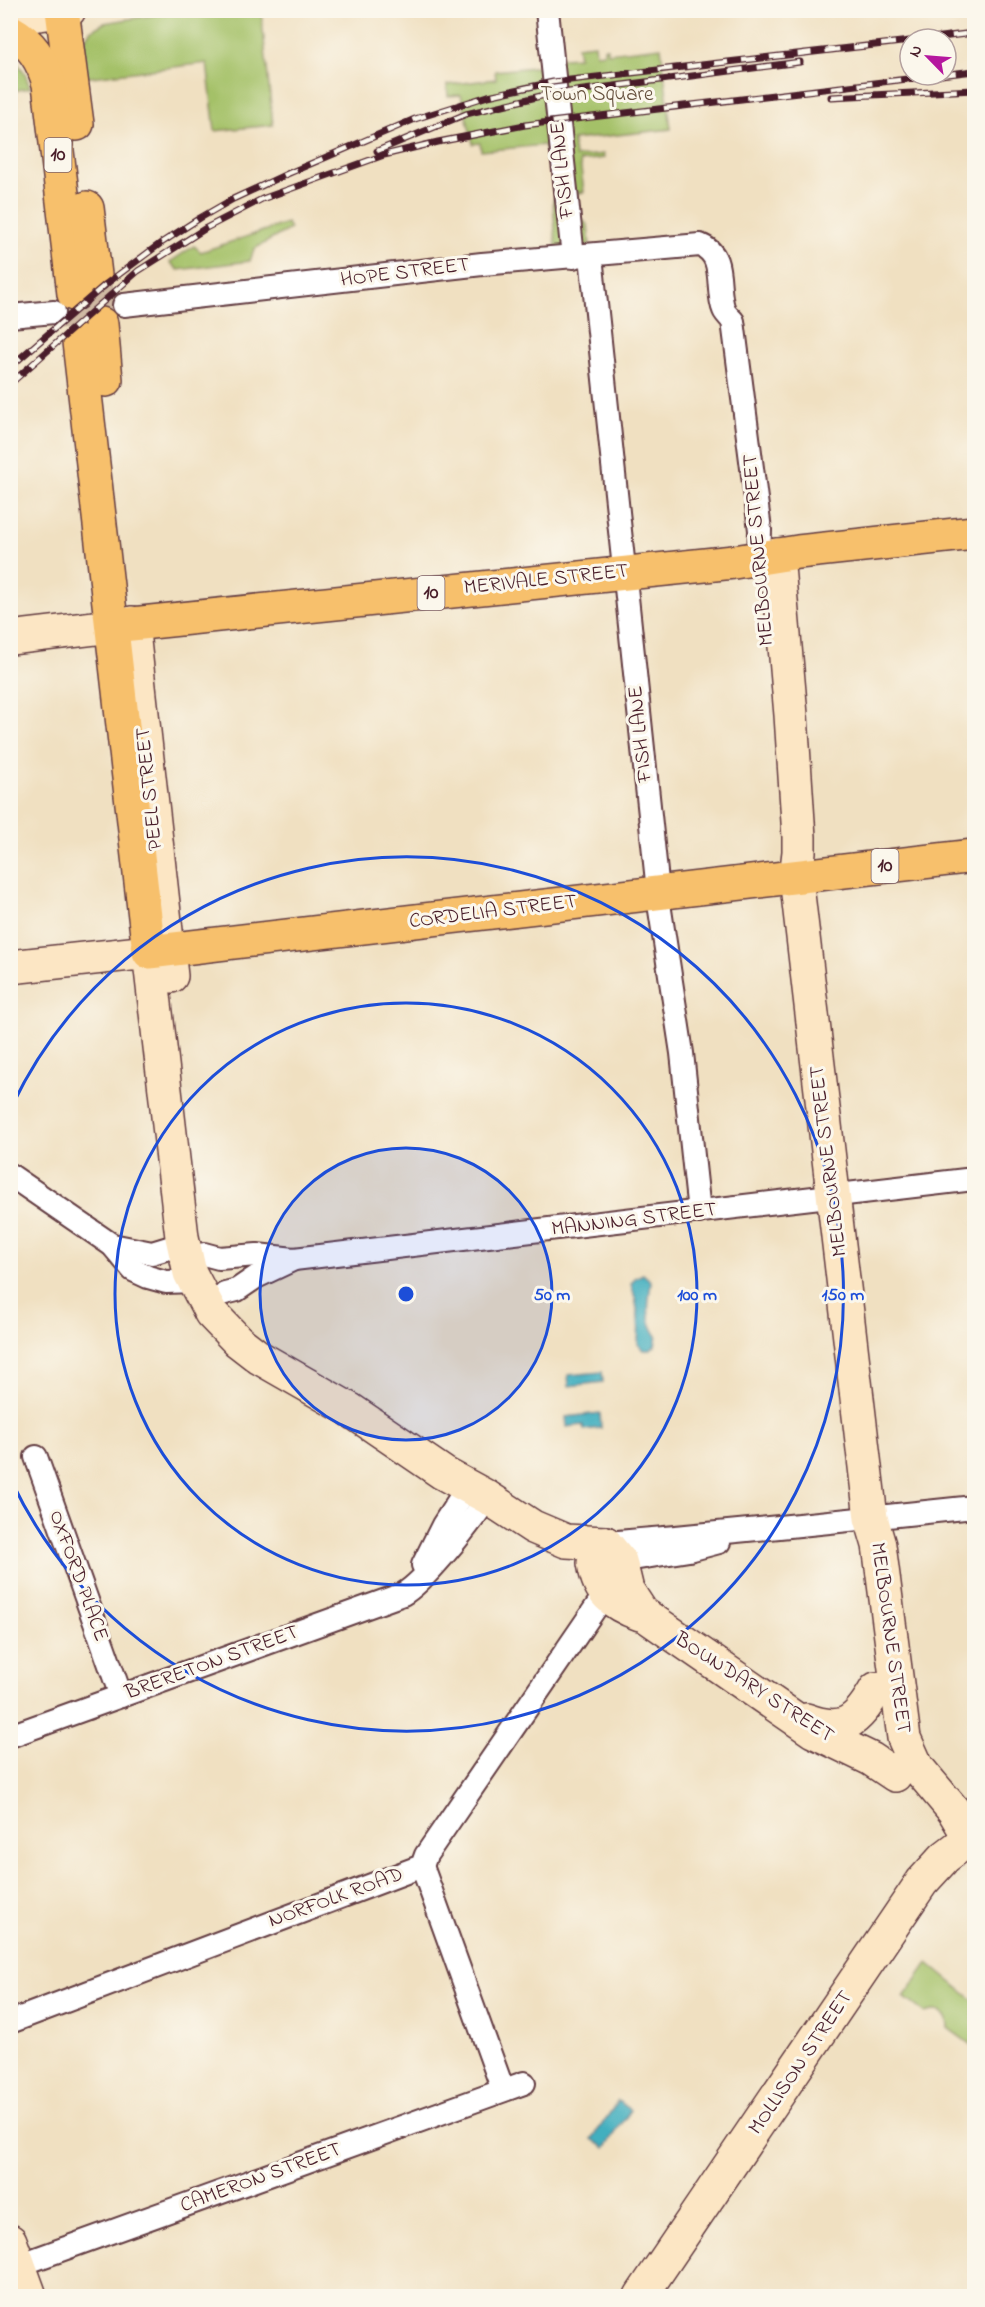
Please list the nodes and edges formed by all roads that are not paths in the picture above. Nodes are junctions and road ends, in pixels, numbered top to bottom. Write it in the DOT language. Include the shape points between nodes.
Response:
graph roads {
  1 [pos="547,10"];
  2 [pos="64,11"];
  3 [pos="10,18"];
  4 [pos="10,31"];
  5 [pos="688,247"];
  6 [pos="582,256"];
  7 [pos="74,294"];
  8 [pos="10,316"];
  9 [pos="101,324"];
  10 [pos="975,533"];
  11 [pos="768,556"];
  12 [pos="624,572"];
  13 [pos="122,625"];
  14 [pos="10,638"];
  15 [pos="975,856"];
  16 [pos="796,877"];
  17 [pos="658,892"];
  18 [pos="158,951"];
  19 [pos="10,967"];
  20 [pos="10,1175"];
  21 [pos="975,1179"];
  22 [pos="833,1196"];
  23 [pos="699,1212"];
  24 [pos="112,1245"];
  25 [pos="294,1259"];
  26 [pos="194,1261"];
  27 [pos="225,1293"];
  28 [pos="349,1409"];
  29 [pos="36,1457"];
  30 [pos="462,1492"];
  31 [pos="975,1507"];
  32 [pos="871,1518"];
  33 [pos="606,1556"];
  34 [pos="605,1594"];
  35 [pos="645,1616"];
  36 [pos="876,1689"];
  37 [pos="121,1696"];
  38 [pos="790,1714"];
  39 [pos="10,1736"];
  40 [pos="895,1775"];
  41 [pos="973,1838"];
  42 [pos="422,1866"];
  43 [pos="10,2022"];
  44 [pos="524,2083"];
  45 [pos="503,2090"];
  46 [pos="15,2253"];
  47 [pos="30,2296"];
  48 [pos="641,2296"];
  1 -- 6 [label="street, FISH LANE"];
  2 -- 3 [label="street"];
  2 -- 7 [label="main road, 10"];
  4 -- 7 [label="main road, 10" via="35,52 49,84"];
  5 -- 6 [label="street, HOPE STREET"];
  5 -- 11 [label="street, MELBOURNE STREET" via="700,245 710,252 718,267 724,310 733,321 760,530"];
  6 -- 9 [label="street, HOPE STREET" via="482,264"];
  6 -- 12 [label="street, FISH LANE"];
  7 -- 8 [label="street"];
  9 -- 13 [label="main road, PEEL STREET"];
  10 -- 11 [label="main road, MERIVALE STREET / 10"];
  11 -- 12 [label="main road, MERIVALE STREET / 10"];
  11 -- 16 [label="street, MELBOURNE STREET" via="783,854"];
  12 -- 13 [label="main road, MERIVALE STREET / 10"];
  12 -- 17 [label="street, FISH LANE"];
  13 -- 14 [label="street, MERIVALE STREET"];
  13 -- 18 [label="main road, PEEL STREET"];
  15 -- 16 [label="main road, CORDELIA STREET / 10"];
  16 -- 17 [label="main road, CORDELIA STREET / 10"];
  16 -- 22 [label="street, MELBOURNE STREET"];
  17 -- 18 [label="main road, CORDELIA STREET / 10"];
  17 -- 23 [label="street, FISH LANE" via="682,1053"];
  18 -- 19 [label="street, CORDELIA STREET"];
  18 -- 26 [label="street, PEEL STREET"];
  20 -- 24 [label="street"];
  21 -- 22 [label="street, MANNING STREET"];
  22 -- 23 [label="street, MANNING STREET"];
  22 -- 32 [label="street, MELBOURNE STREET"];
  23 -- 25 [label="street, MANNING STREET"];
  24 -- 26 [label="street" via="152,1253 175,1246"];
  24 -- 26 [label="street" via="133,1270 166,1282"];
  25 -- 26 [label="street, MANNING STREET" via="257,1255"];
  25 -- 27 [label="street, MANNING STREET"];
  26 -- 27 [label="street"];
  26 -- 28 [label="street" via="211,1312 238,1341 273,1366"];
  27 -- 28 [label="street" via="246,1319"];
  28 -- 30 [label="street"];
  29 -- 37 [label="street, OXFORD PLACE"];
  30 -- 33 [label="street" via="487,1497 548,1535 579,1543"];
  30 -- 33 [label="street" via="524,1543 541,1552 568,1561"];
  30 -- 37 [label="street, BRERETON STREET" via="453,1544 411,1588"];
  31 -- 32 [label="street"];
  32 -- 33 [label="street" via="694,1534"];
  32 -- 36 [label="street, MELBOURNE STREET" via="861,1548"];
  32 -- 41 [label="street, MELBOURNE STREET" via="879,1545 904,1738 916,1767"];
  33 -- 34 [label="street" via="598,1582"];
  33 -- 35 [label="street, BOUNDARY STREET"];
  34 -- 35 [label="street, BOUNDARY STREET" via="622,1607"];
  34 -- 42 [label="street, NORFOLK ROAD"];
  35 -- 38 [label="street, BOUNDARY STREET"];
  36 -- 38 [label="street, MELBOURNE STREET" via="860,1715 846,1724 823,1725"];
  36 -- 40 [label="street, MELBOURNE STREET" via="885,1752"];
  37 -- 39 [label="street, BRERETON STREET"];
  38 -- 40 [label="street, BOUNDARY STREET"];
  40 -- 41 [label="street, MELBOURNE STREET" via="920,1806"];
  41 -- 48 [label="street, MOLLISON STREET" via="945,1857 922,1882"];
  42 -- 43 [label="street, NORFOLK ROAD"];
  42 -- 45 [label="street"];
  44 -- 45 [label="street, CAMERON STREET"];
  45 -- 46 [label="street, CAMERON STREET"];
  46 -- 47 [label="street"];
}
